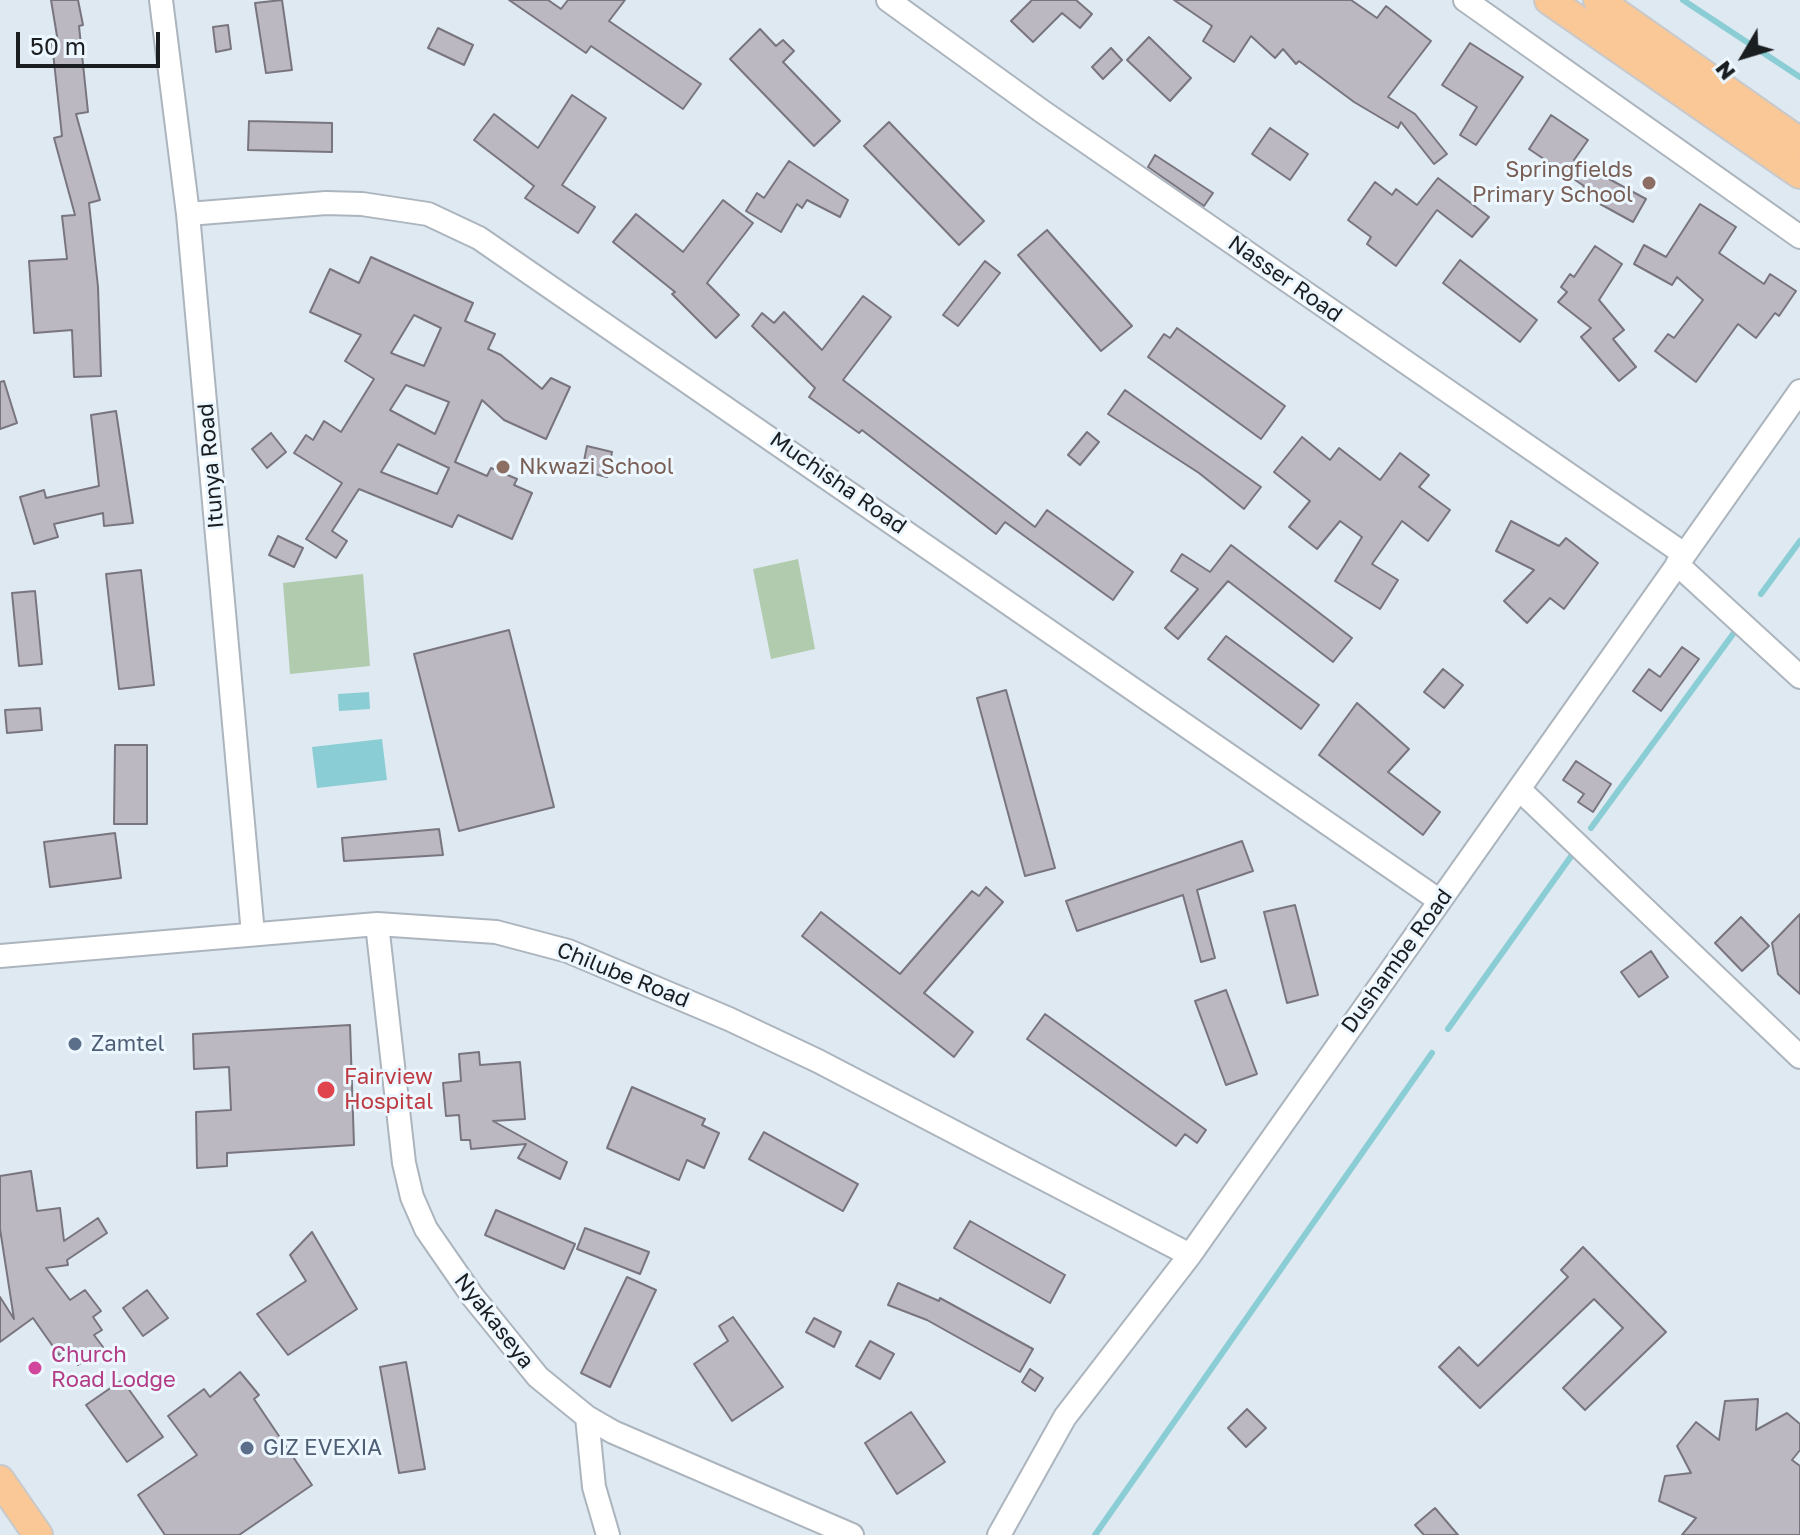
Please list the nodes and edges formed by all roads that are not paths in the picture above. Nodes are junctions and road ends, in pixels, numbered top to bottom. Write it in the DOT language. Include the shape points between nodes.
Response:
graph roads {
  1 [pos="161,0"];
  2 [pos="888,0"];
  3 [pos="1465,0"];
  4 [pos="1549,0"];
  5 [pos="1598,0"];
  6 [pos="1800,142"];
  7 [pos="1800,174"];
  8 [pos="188,214"];
  9 [pos="1800,237"];
  10 [pos="1800,391"];
  11 [pos="1681,559"];
  12 [pos="1800,677"];
  13 [pos="1520,790"];
  14 [pos="1440,901"];
  15 [pos="377,924"];
  16 [pos="253,934"];
  17 [pos="0,956"];
  18 [pos="1800,1057"];
  19 [pos="1190,1255"];
  20 [pos="587,1417"];
  21 [pos="0,1480"];
  22 [pos="38,1535"];
  23 [pos="608,1535"];
  24 [pos="852,1535"];
  25 [pos="999,1535"];
  1 -- 8 [label="street, Itunya Road"];
  2 -- 11 [label="street, Nasser Road"];
  3 -- 9 [label="street"];
  4 -- 7 [label="main road"];
  5 -- 6 [label="main road"];
  8 -- 14 [label="street, Muchisha Road" via="362,204 428,214 479,238"];
  8 -- 16 [label="street, Itunya Road"];
  10 -- 11 [label="street, Dushambe Road"];
  11 -- 12 [label="street, Nasser Road"];
  11 -- 13 [label="street, Dushambe Road"];
  13 -- 14 [label="street, Dushambe Road"];
  13 -- 18 [label="street"];
  14 -- 19 [label="street, Dushambe Road"];
  15 -- 16 [label="street, Chilube Road"];
  15 -- 19 [label="street, Chilube Road" via="496,932 568,951 640,980 818,1061"];
  15 -- 20 [label="street, Nyakaseya" via="412,1197 426,1229 491,1320 538,1377"];
  16 -- 17 [label="street, Chilube Road"];
  19 -- 25 [label="street, Dushambe Road" via="1065,1417"];
  20 -- 23 [label="street" via="594,1487"];
  20 -- 24 [label="street, Nyakaseya"];
  21 -- 22 [label="main road"];
}
